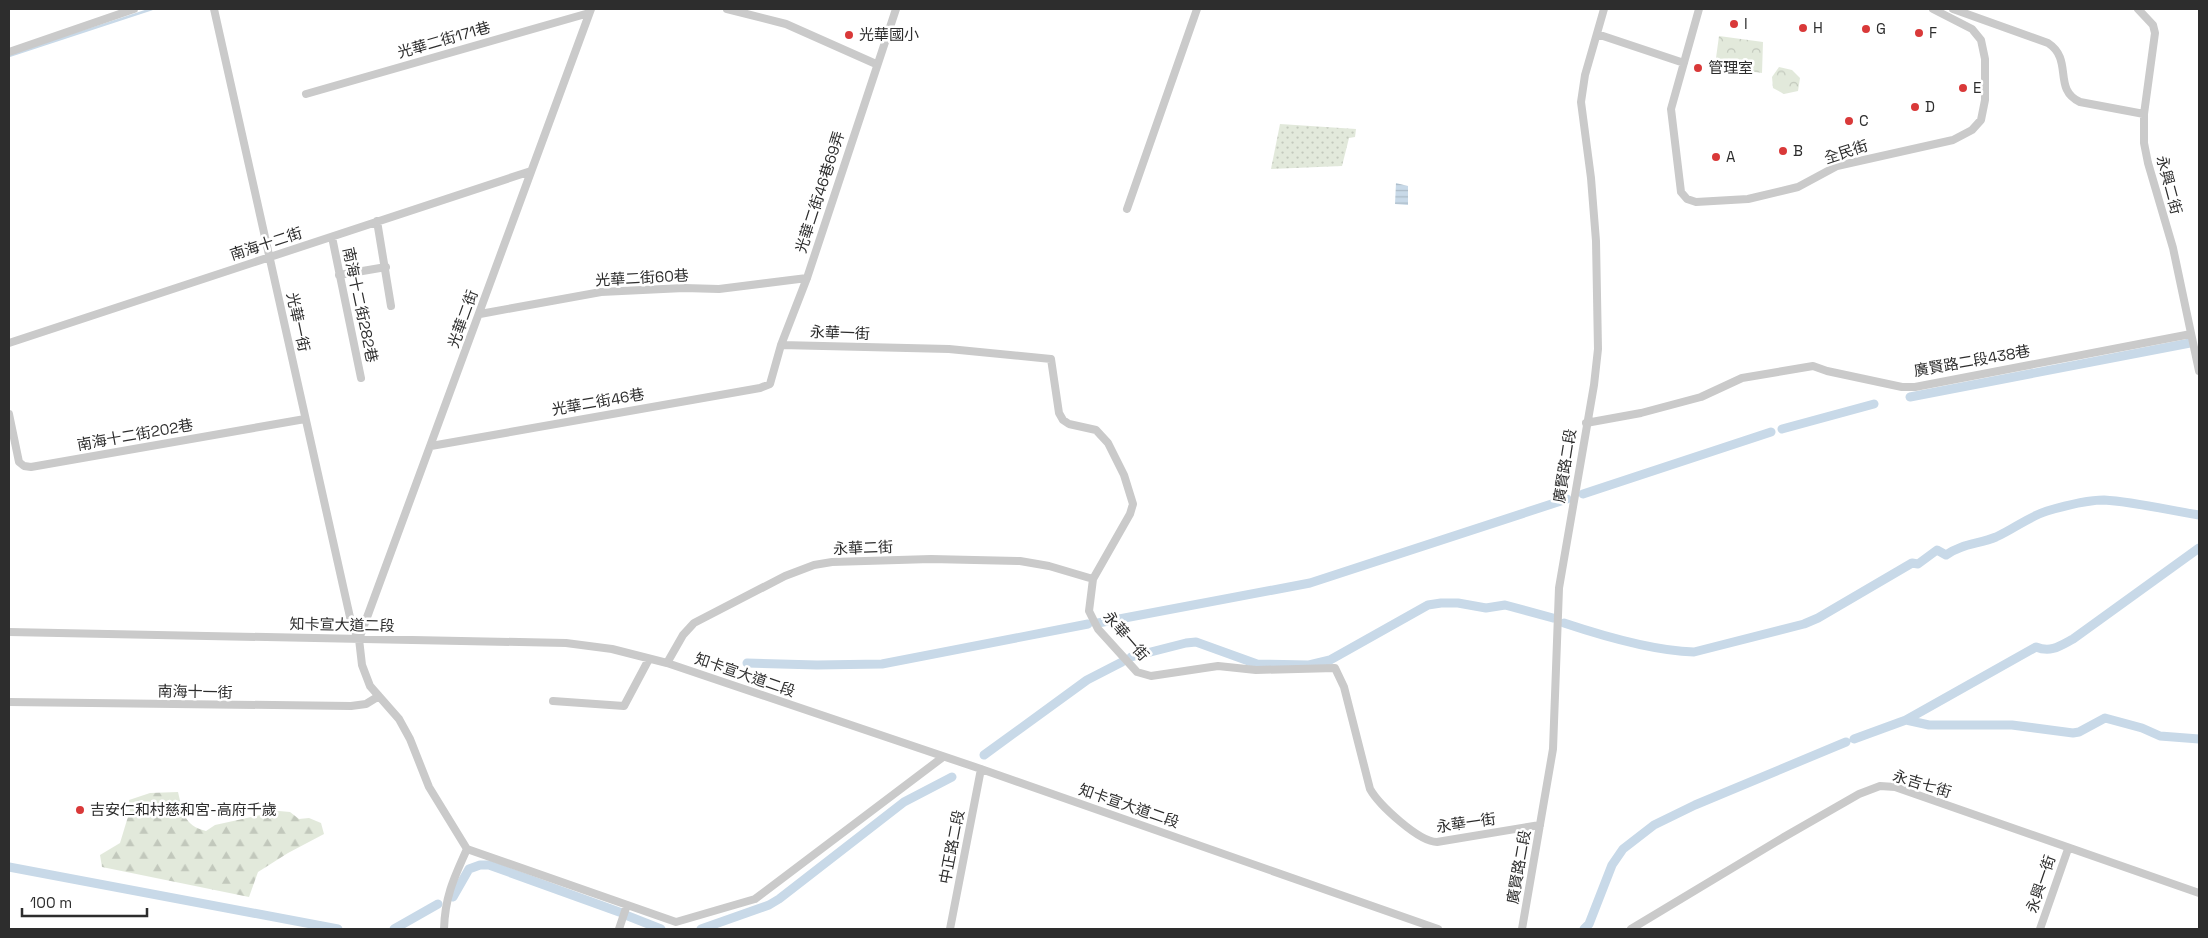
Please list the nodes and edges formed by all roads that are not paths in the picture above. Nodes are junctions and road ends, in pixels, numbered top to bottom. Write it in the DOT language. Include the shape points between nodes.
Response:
graph roads {
  1 [pos="134,9"];
  2 [pos="214,9"];
  3 [pos="727,9"];
  4 [pos="896,9"];
  5 [pos="1197,9"];
  6 [pos="1604,9"];
  7 [pos="1699,9"];
  8 [pos="1933,9"];
  9 [pos="1953,9"];
  10 [pos="2138,9"];
  11 [pos="590,11"];
  12 [pos="1597,34"];
  13 [pos="9,52"];
  14 [pos="1684,63"];
  15 [pos="876,64"];
  16 [pos="306,94"];
  17 [pos="2144,114"];
  18 [pos="531,171"];
  19 [pos="1127,209"];
  20 [pos="377,221"];
  21 [pos="332,237"];
  22 [pos="270,256"];
  23 [pos="386,267"];
  24 [pos="339,275"];
  25 [pos="807,278"];
  26 [pos="391,306"];
  27 [pos="480,314"];
  28 [pos="2191,334"];
  29 [pos="9,343"];
  30 [pos="781,345"];
  31 [pos="2199,371"];
  32 [pos="361,378"];
  33 [pos="770,384"];
  34 [pos="9,414"];
  35 [pos="305,419"];
  36 [pos="1586,424"];
  37 [pos="431,446"];
  38 [pos="1092,579"];
  39 [pos="9,632"];
  40 [pos="360,639"];
  41 [pos="649,659"];
  42 [pos="667,663"];
  43 [pos="379,696"];
  44 [pos="553,701"];
  45 [pos="9,702"];
  46 [pos="942,757"];
  47 [pos="981,770"];
  48 [pos="1540,825"];
  49 [pos="467,848"];
  50 [pos="2068,848"];
  51 [pos="2199,893"];
  52 [pos="627,906"];
  53 [pos="444,929"];
  54 [pos="619,929"];
  55 [pos="950,929"];
  56 [pos="1438,929"];
  57 [pos="1522,929"];
  58 [pos="1632,929"];
  59 [pos="2040,929"];
  1 -- 13 [label="street"];
  2 -- 22 [label="street, 光華一街"];
  3 -- 15 [label="street" via="786,24"];
  4 -- 15 [label="street, 光華二街46巷69弄"];
  5 -- 19 [label="street"];
  6 -- 12 [label="street, 廣賢路二段"];
  7 -- 14 [label="street, 全民街"];
  8 -- 14 [label="street, 全民街" via="1972,29 1981,40 1985,59 1985,100 1981,120 1972,130 1953,140 1837,166 1798,187 1748,199 1696,202 1681,192 1671,109"];
  9 -- 17 [label="street" via="2056,48 2070,98"];
  10 -- 17 [label="street, 永興二街" via="2152,25 2155,34"];
  11 -- 16 [label="street, 光華二街171巷"];
  11 -- 18 [label="street, 光華二街"];
  12 -- 14 [label="street"];
  12 -- 36 [label="street, 廣賢路二段" via="1581,102 1591,178 1598,310 1598,349"];
  15 -- 25 [label="street, 光華二街46巷69弄"];
  17 -- 28 [label="street, 永興二街" via="2148,163 2173,248"];
  18 -- 20 [label="street, 南海十二街"];
  18 -- 27 [label="street, 光華二街"];
  20 -- 21 [label="street, 南海十二街"];
  20 -- 23 [label="street"];
  21 -- 22 [label="street, 南海十二街"];
  21 -- 24 [label="street, 南海十二街282巷"];
  22 -- 29 [label="street, 南海十二街"];
  22 -- 35 [label="street, 光華一街"];
  23 -- 24 [label="street"];
  23 -- 26 [label="street"];
  24 -- 32 [label="street, 南海十二街282巷"];
  25 -- 27 [label="street, 光華二街60巷" via="719,289 601,292"];
  25 -- 30 [label="street, 光華二街46巷69弄"];
  27 -- 37 [label="street, 光華二街"];
  28 -- 31 [label="street, 永興二街"];
  28 -- 36 [label="street, 廣賢路二段438巷" via="1915,387 1828,372 1814,366 1782,370 1742,378 1701,398"];
  30 -- 33 [label="street, 光華二街46巷69弄"];
  30 -- 38 [label="street, 永華一街" via="949,349 1051,359 1057,404 1063,420 1096,430 1104,437 1124,475 1133,504"];
  33 -- 37 [label="street, 光華二街46巷"];
  34 -- 35 [label="street, 南海十二街202巷" via="19,462 31,467"];
  35 -- 40 [label="street, 光華一街" via="352,626"];
  36 -- 48 [label="street, 廣賢路二段" via="1559,588 1553,749"];
  37 -- 40 [label="street, 光華二街"];
  38 -- 42 [label="street, 永華二街" via="1020,561 931,559 814,565 784,576 694,623 683,634"];
  38 -- 48 [label="street, 永華一街" via="1091,618 1141,674 1151,676 1218,666 1261,670 1335,668 1344,687 1370,789 1379,802 1423,838 1437,842"];
  39 -- 40 [label="street, 知卡宣大道二段"];
  40 -- 41 [label="street, 知卡宣大道二段" via="566,643"];
  40 -- 43 [label="street" via="362,666 370,686"];
  41 -- 42 [label="street, 知卡宣大道二段"];
  41 -- 44 [label="street" via="624,706"];
  42 -- 46 [label="street, 知卡宣大道二段"];
  43 -- 45 [label="street, 南海十一街" via="366,704 351,706"];
  43 -- 49 [label="street" via="410,738 429,787"];
  46 -- 47 [label="street, 知卡宣大道二段"];
  46 -- 52 [label="street" via="755,898 676,922"];
  47 -- 55 [label="street, 中正路二段"];
  47 -- 56 [label="street, 知卡宣大道二段"];
  48 -- 57 [label="street, 廣賢路二段"];
  49 -- 52 [label="street"];
  49 -- 53 [label="street" via="448,892"];
  50 -- 51 [label="street, 永吉七街"];
  50 -- 58 [label="street, 永吉七街" via="1895,787 1880,786 1859,794 1784,837"];
  50 -- 59 [label="street, 永興一街"];
  52 -- 54 [label="street"];
}
